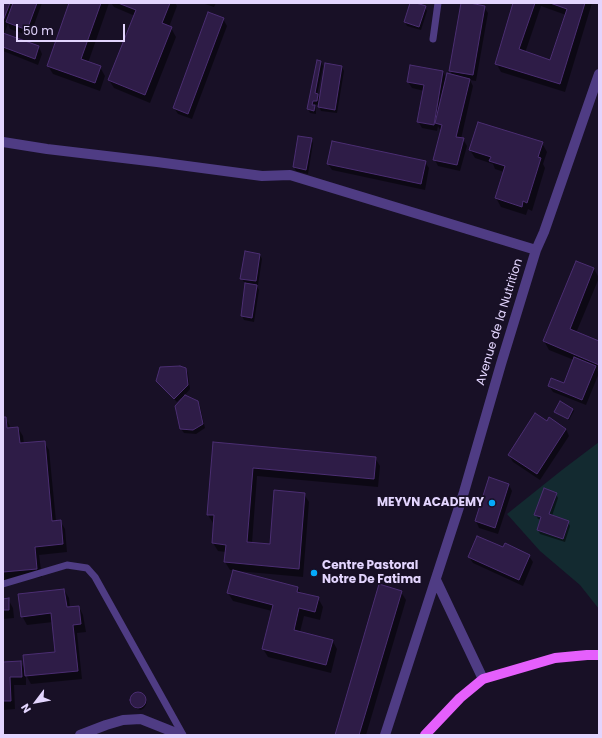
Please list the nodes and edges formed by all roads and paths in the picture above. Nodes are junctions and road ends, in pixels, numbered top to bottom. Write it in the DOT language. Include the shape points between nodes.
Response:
graph roads {
  1 [pos="438,3"];
  2 [pos="433,39"];
  3 [pos="599,74"];
  4 [pos="3,142"];
  5 [pos="536,250"];
  6 [pos="436,580"];
  7 [pos="3,584"];
  8 [pos="599,655"];
  9 [pos="483,679"];
  10 [pos="80,735"];
  11 [pos="182,735"];
  12 [pos="385,735"];
  13 [pos="425,735"];
  1 -- 2 [label="lane"];
  3 -- 5 [label="street, Avenue de la Nutrition"];
  4 -- 5 [label="street" via="262,176 290,175"];
  5 -- 6 [label="street, Avenue de la Nutrition"];
  6 -- 9 [label="street"];
  6 -- 12 [label="street, Avenue de la Nutrition"];
  7 -- 11 [label="lane" via="67,565 88,568"];
  8 -- 9 [label="main road" via="555,658"];
  9 -- 13 [label="main road" via="460,698"];
  10 -- 11 [label="street" via="123,720 141,719"];
}
